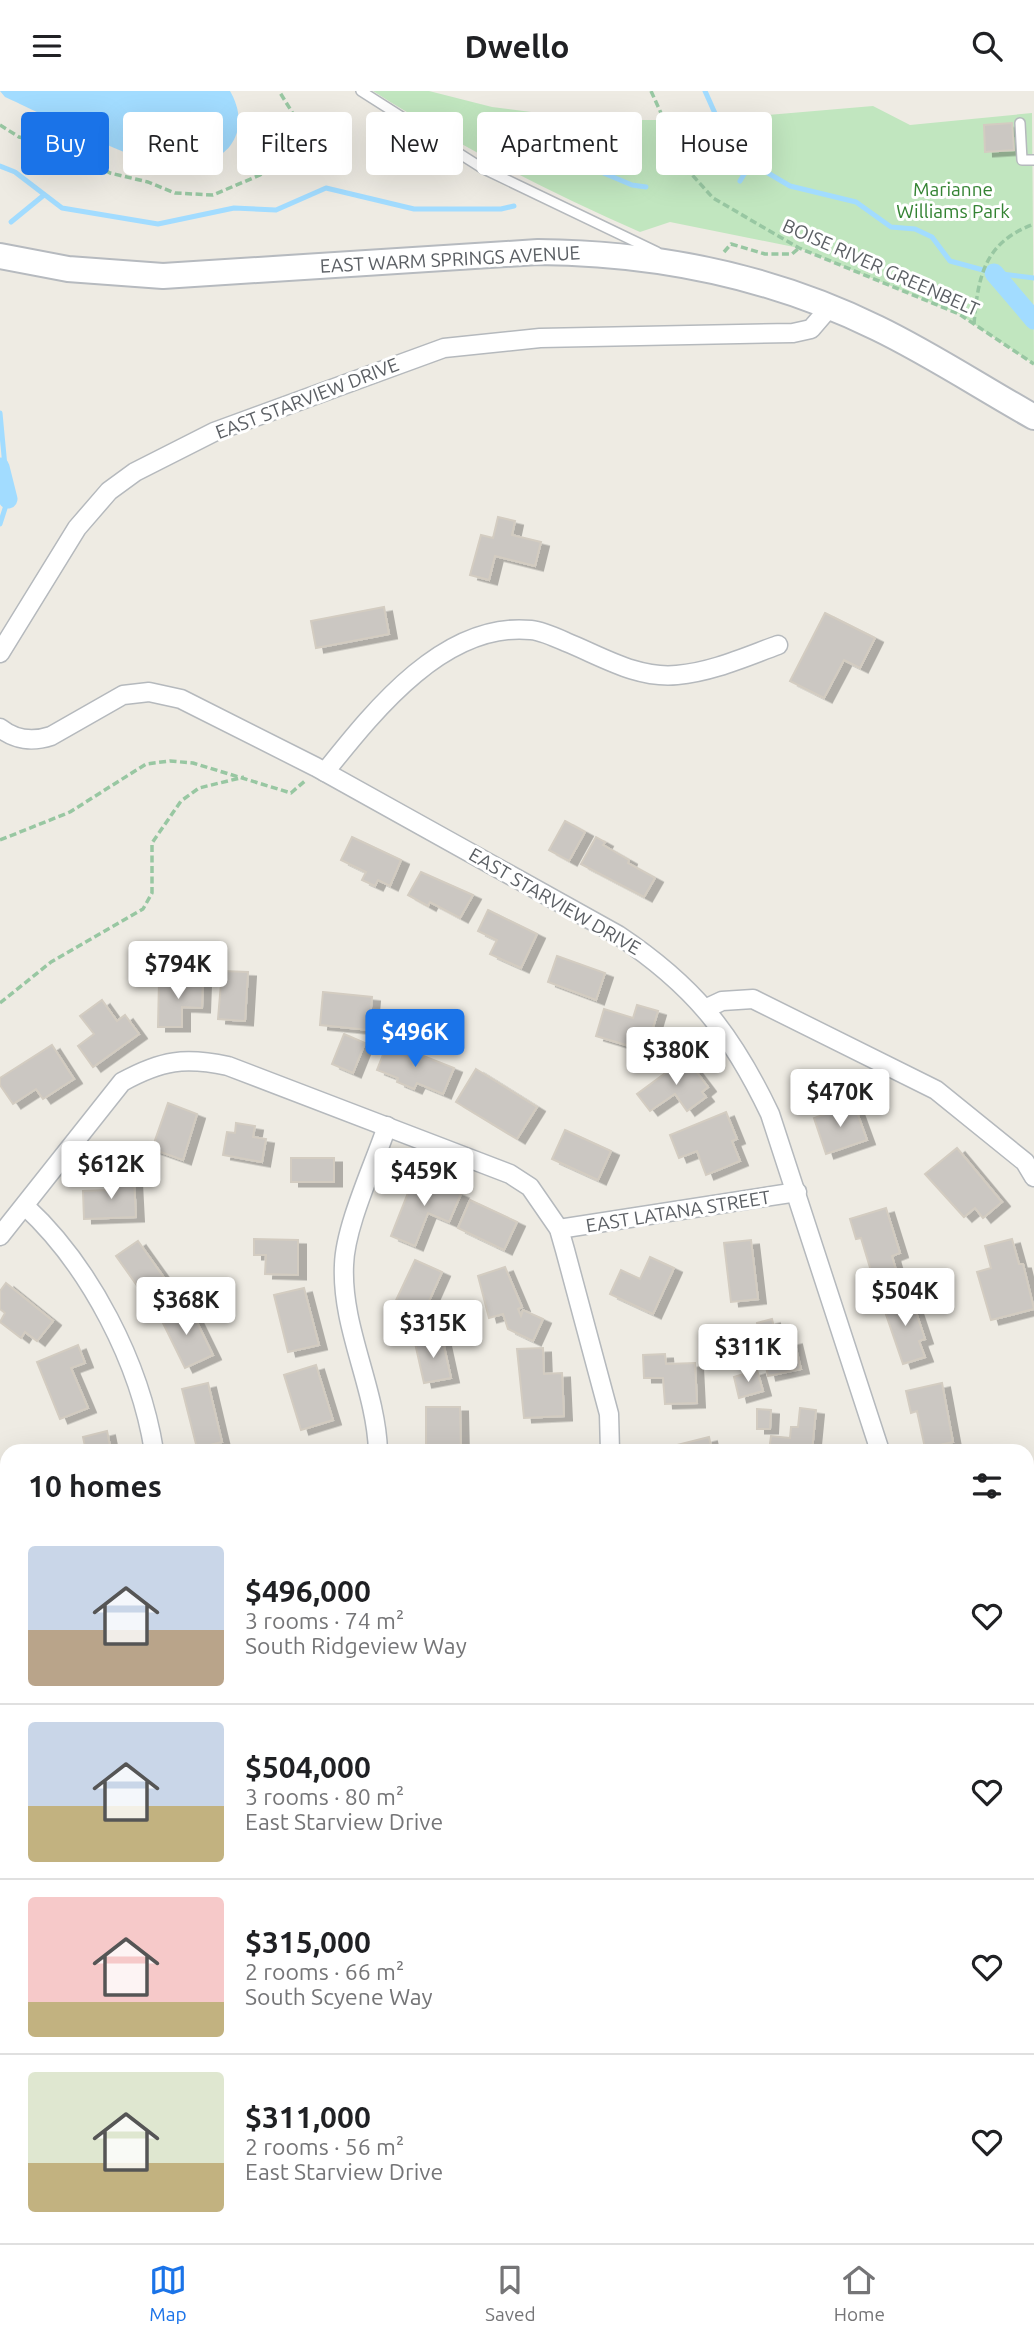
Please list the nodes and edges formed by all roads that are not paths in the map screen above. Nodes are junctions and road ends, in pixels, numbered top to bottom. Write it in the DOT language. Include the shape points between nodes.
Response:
graph roads {
  1 [pos="361,91"];
  2 [pos="1020,123"];
  3 [pos="1034,160"];
  4 [pos="0,256"];
  5 [pos="678,262"];
  6 [pos="829,308"];
  7 [pos="1034,417"];
  8 [pos="778,645"];
  9 [pos="0,653"];
  10 [pos="0,727"];
  11 [pos="321,769"];
  12 [pos="707,1008"];
  13 [pos="387,1126"];
  14 [pos="1034,1177"];
  15 [pos="797,1192"];
  16 [pos="24,1206"];
  17 [pos="559,1229"];
  18 [pos="0,1236"];
  19 [pos="153,1444"];
  20 [pos="378,1444"];
  21 [pos="610,1444"];
  22 [pos="878,1444"];
  1 -- 5 [label="lane" via="482,168"];
  2 -- 3 [label="lane" via="1022,160"];
  4 -- 5 [label="street, EAST WARM SPRINGS AVENUE" via="68,269 163,276 538,252 590,252"];
  5 -- 6 [label="street, EAST WARM SPRINGS AVENUE"];
  6 -- 7 [label="street, EAST WARM SPRINGS AVENUE" via="877,328"];
  6 -- 9 [label="street, EAST STARVIEW DRIVE" via="811,329 793,333 540,338 444,348 214,432 135,472 109,491 76,528"];
  8 -- 11 [label="street" via="713,669 674,676 604,660 534,630 508,629 464,644 409,677"];
  10 -- 11 [label="street, EAST STARVIEW DRIVE" via="17,738 38,740 106,702 149,692 181,699"];
  11 -- 12 [label="street, EAST STARVIEW DRIVE" via="618,935 657,961"];
  12 -- 14 [label="street" via="722,1001 753,999 936,1090 1025,1162"];
  12 -- 15 [label="street, EAST STARVIEW DRIVE" via="746,1063 770,1114"];
  13 -- 16 [label="street" via="228,1066 193,1059 167,1063 122,1082"];
  13 -- 17 [label="street" via="510,1174 530,1187"];
  13 -- 20 [label="street" via="344,1264 345,1297 377,1422"];
  15 -- 17 [label="street, EAST LATANA STREET"];
  15 -- 22 [label="street, EAST STARVIEW DRIVE"];
  16 -- 18 [label="street"];
  16 -- 19 [label="street" via="41,1221 111,1321 123,1344"];
  17 -- 21 [label="street" via="609,1414"];
}
